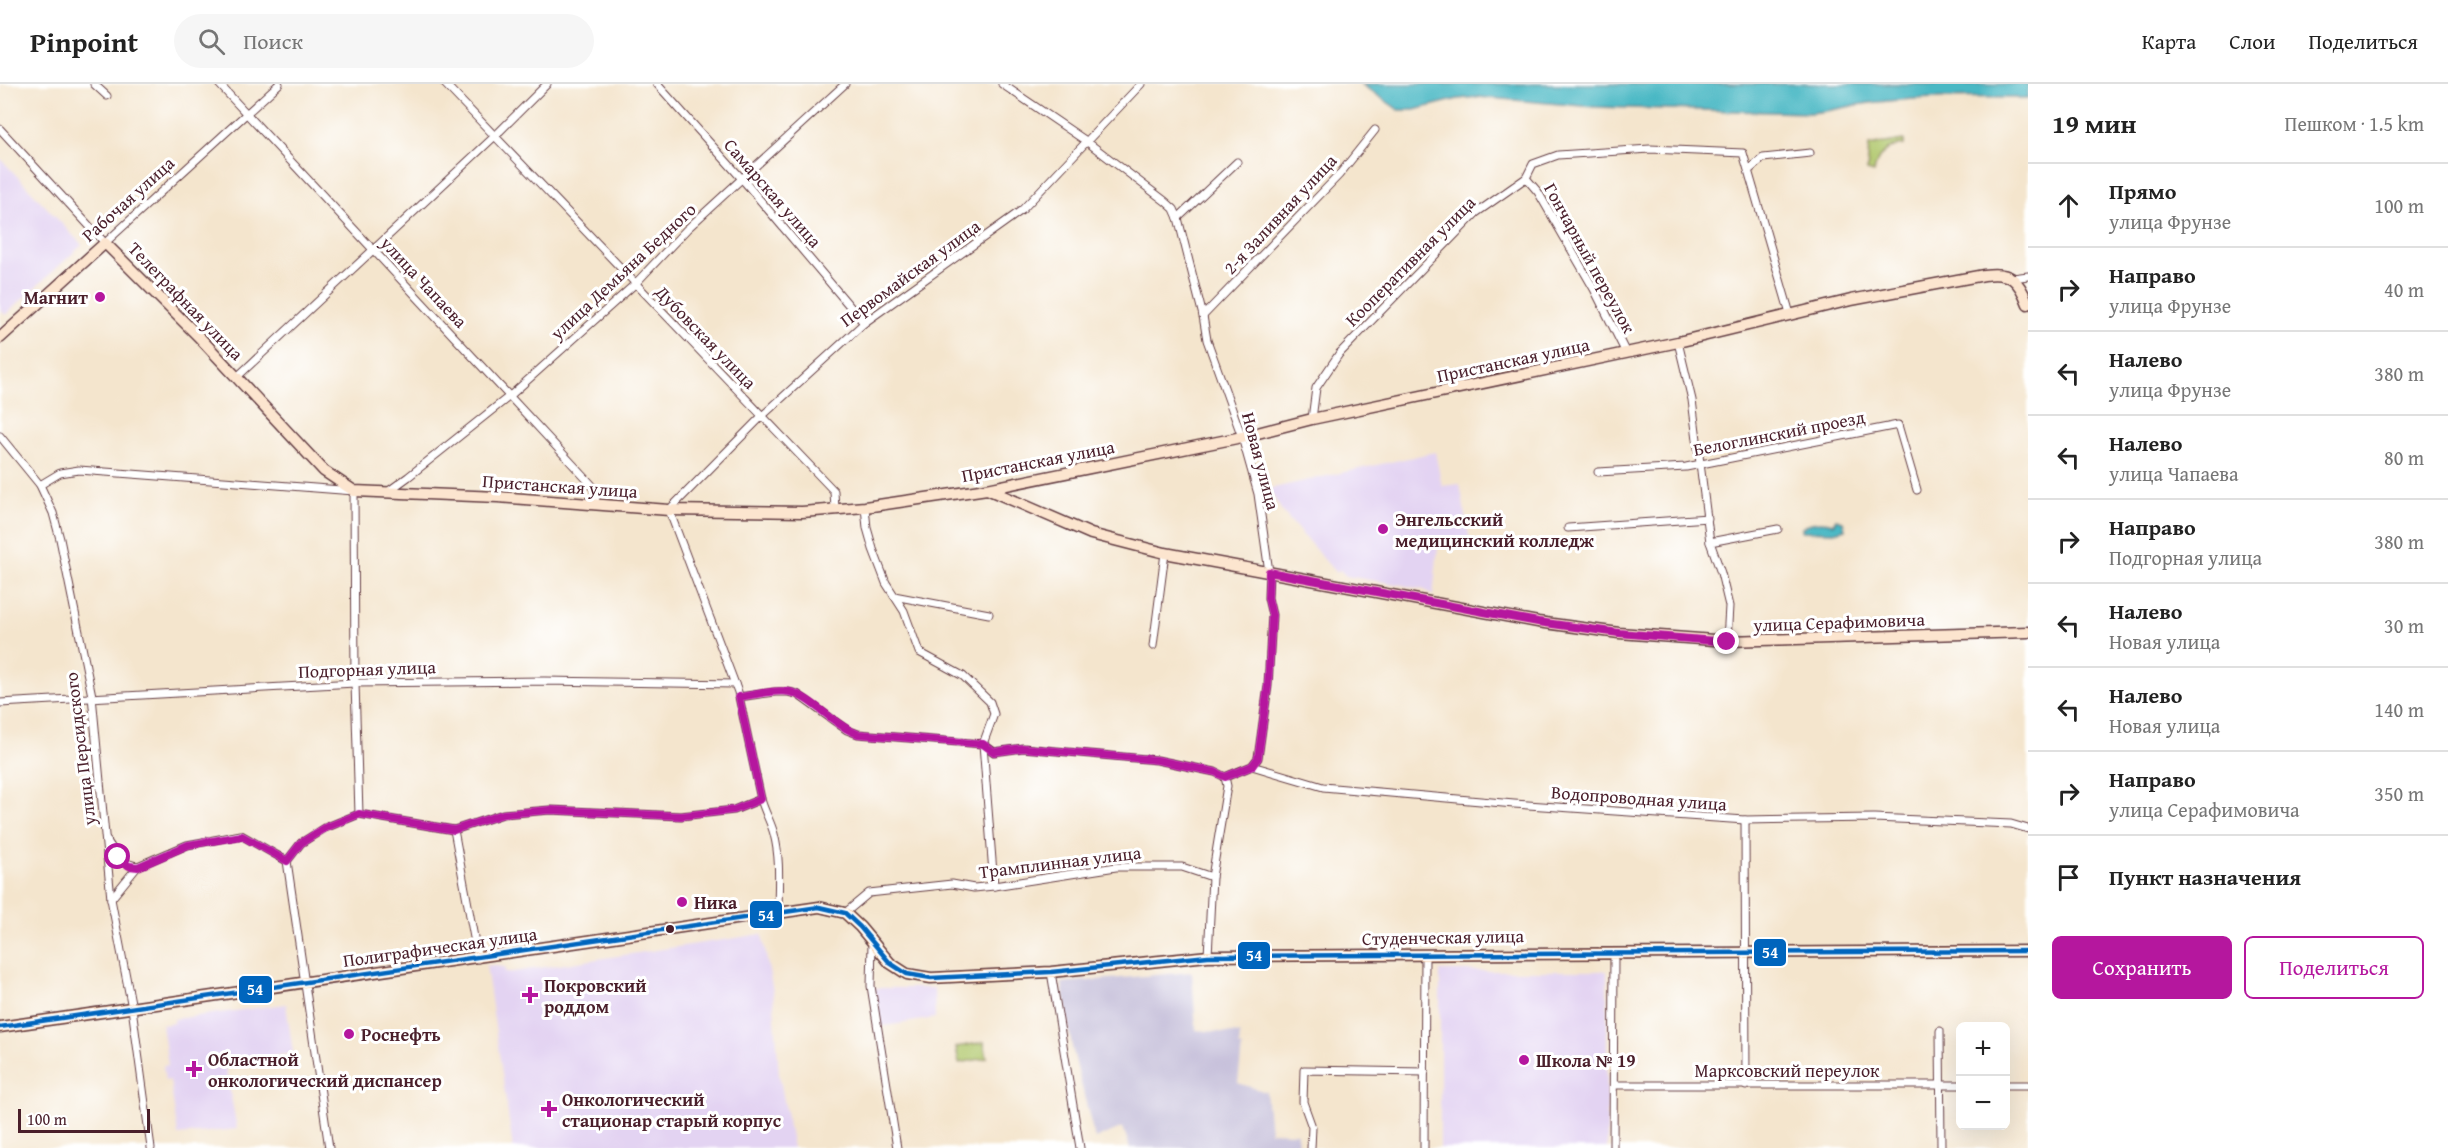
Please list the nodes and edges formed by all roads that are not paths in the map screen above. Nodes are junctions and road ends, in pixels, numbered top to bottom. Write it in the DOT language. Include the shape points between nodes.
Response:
graph roads {
  1 [pos="94,84"];
  2 [pos="219,84"];
  3 [pos="279,84"];
  4 [pos="445,84"];
  5 [pos="547,84"];
  6 [pos="657,84"];
  7 [pos="1002,84"];
  8 [pos="1140,84"];
  9 [pos="840,86"];
  10 [pos="107,96"];
  11 [pos="247,113"];
  12 [pos="0,129"];
  13 [pos="1375,130"];
  14 [pos="495,136"];
  15 [pos="1086,141"];
  16 [pos="1810,153"];
  17 [pos="1237,162"];
  18 [pos="1749,170"];
  19 [pos="1526,178"];
  20 [pos="743,180"];
  21 [pos="1178,218"];
  22 [pos="105,243"];
  23 [pos="373,249"];
  24 [pos="2028,276"];
  25 [pos="2013,278"];
  26 [pos="635,284"];
  27 [pos="2028,304"];
  28 [pos="1790,314"];
  29 [pos="1203,316"];
  30 [pos="864,323"];
  31 [pos="0,338"];
  32 [pos="1678,342"];
  33 [pos="1626,353"];
  34 [pos="237,377"];
  35 [pos="511,395"];
  36 [pos="761,417"];
  37 [pos="1312,419"];
  38 [pos="0,436"];
  39 [pos="1242,437"];
  40 [pos="1701,463"];
  41 [pos="1598,472"];
  42 [pos="40,485"];
  43 [pos="987,489"];
  44 [pos="354,490"];
  45 [pos="1917,490"];
  46 [pos="385,493"];
  47 [pos="596,505"];
  48 [pos="865,507"];
  49 [pos="669,510"];
  50 [pos="835,510"];
  51 [pos="1708,518"];
  52 [pos="1568,528"];
  53 [pos="1778,529"];
  54 [pos="1710,542"];
  55 [pos="1165,553"];
  56 [pos="1269,572"];
  57 [pos="894,596"];
  58 [pos="989,614"];
  59 [pos="2028,632"];
  60 [pos="1727,642"];
  61 [pos="1153,646"];
  62 [pos="355,683"];
  63 [pos="735,684"];
  64 [pos="92,696"];
  65 [pos="739,697"];
  66 [pos="0,703"];
  67 [pos="983,744"];
  68 [pos="1252,766"];
  69 [pos="1225,777"];
  70 [pos="761,799"];
  71 [pos="359,814"];
  72 [pos="1745,820"];
  73 [pos="2028,829"];
  74 [pos="454,830"];
  75 [pos="106,840"];
  76 [pos="287,861"];
  77 [pos="138,867"];
  78 [pos="1212,878"];
  79 [pos="994,886"];
  80 [pos="111,899"];
  81 [pos="844,913"];
  82 [pos="778,914"];
  83 [pos="872,942"];
  84 [pos="1746,951"];
  85 [pos="2028,951"];
  86 [pos="1614,953"];
  87 [pos="1425,954"];
  88 [pos="1208,956"];
  89 [pos="478,959"];
  90 [pos="1051,972"];
  91 [pos="304,984"];
  92 [pos="132,1008"];
  93 [pos="0,1027"];
  94 [pos="1940,1030"];
  95 [pos="1425,1072"];
  96 [pos="1941,1085"];
  97 [pos="1956,1085"];
  98 [pos="2010,1085"];
  99 [pos="2028,1085"];
  100 [pos="1614,1086"];
  101 [pos="1746,1086"];
  102 [pos="151,1148"];
  103 [pos="329,1148"];
  104 [pos="897,1148"];
  105 [pos="1080,1148"];
  106 [pos="1311,1148"];
  107 [pos="1425,1148"];
  108 [pos="1612,1148"];
  109 [pos="1941,1148"];
  1 -- 10 [label="street"];
  2 -- 11 [label="street, улица Чапаева"];
  3 -- 11 [label="street, Рабочая улица"];
  4 -- 14 [label="street, Дубовская улица"];
  5 -- 14 [label="street"];
  6 -- 20 [label="street, Самарская улица"];
  7 -- 15 [label="street, Новая улица"];
  8 -- 15 [label="street, Первомайская улица"];
  9 -- 20 [label="street, улица Демьяна Бедного"];
  11 -- 22 [label="street, Рабочая улица"];
  11 -- 23 [label="street, улица Чапаева"];
  12 -- 22 [label="street, Телеграфная улица"];
  13 -- 29 [label="street, 2-я Заливная улица" via="1339,175"];
  14 -- 23 [label="street"];
  14 -- 26 [label="street, Дубовская улица"];
  15 -- 21 [label="street, Новая улица" via="1165,201"];
  15 -- 30 [label="street, Первомайская улица" via="1022,210"];
  16 -- 18 [label="street" via="1763,158"];
  17 -- 21 [label="street"];
  18 -- 19 [label="street, Кооперативная улица" via="1743,153 1650,149 1558,155 1533,164"];
  18 -- 28 [label="street"];
  19 -- 33 [label="street, Гончарный переулок" via="1538,192"];
  19 -- 37 [label="street, Кооперативная улица" via="1476,213 1339,354 1316,388"];
  20 -- 26 [label="street, улица Демьяна Бедного"];
  20 -- 30 [label="street, Самарская улица"];
  21 -- 29 [label="street, Новая улица"];
  22 -- 31 [label="street, Рабочая улица"];
  22 -- 34 [label="street, Телеграфная улица"];
  23 -- 34 [label="street"];
  23 -- 35 [label="street, улица Чапаева"];
  24 -- 25 [label="street, Пристанская улица"];
  25 -- 27 [label="street"];
  25 -- 28 [label="street, Пристанская улица" via="1984,275"];
  26 -- 35 [label="street, улица Демьяна Бедного"];
  26 -- 36 [label="street, Дубовская улица"];
  28 -- 32 [label="street, Пристанская улица"];
  29 -- 39 [label="street, Новая улица" via="1207,340"];
  30 -- 36 [label="street, Первомайская улица"];
  32 -- 33 [label="street, Пристанская улица"];
  32 -- 40 [label="street"];
  33 -- 37 [label="street, Пристанская улица"];
  34 -- 44 [label="street, Телеграфная улица" via="324,471"];
  35 -- 46 [label="street, улица Демьяна Бедного"];
  35 -- 47 [label="street, улица Чапаева" via="591,483"];
  36 -- 49 [label="street, Первомайская улица"];
  36 -- 50 [label="street, Дубовская улица" via="834,491"];
  37 -- 39 [label="street, Пристанская улица"];
  38 -- 42 [label="street, улица Персидского"];
  39 -- 43 [label="street, Пристанская улица"];
  39 -- 56 [label="street, Новая улица" via="1258,494"];
  40 -- 41 [label="street, Белоглинский проезд"];
  40 -- 45 [label="street, Белоглинский проезд" via="1898,425"];
  40 -- 51 [label="street"];
  42 -- 44 [label="street, Пристанская улица" via="60,473 80,470"];
  42 -- 64 [label="street, улица Персидского" via="60,539"];
  43 -- 48 [label="street, Пристанская улица"];
  43 -- 55 [label="street, улица Серафимовича" via="1091,534"];
  44 -- 46 [label="street, Пристанская улица"];
  44 -- 62 [label="street"];
  46 -- 47 [label="street, Пристанская улица"];
  47 -- 49 [label="street, Пристанская улица"];
  48 -- 50 [label="street, Пристанская улица"];
  48 -- 57 [label="street" via="873,549"];
  49 -- 50 [label="street, Пристанская улица"];
  49 -- 63 [label="street"];
  51 -- 52 [label="street"];
  51 -- 54 [label="street"];
  53 -- 54 [label="street"];
  54 -- 60 [label="street" via="1729,606"];
  55 -- 56 [label="street, улица Серафимовича"];
  55 -- 61 [label="street"];
  56 -- 60 [label="street, улица Серафимовича" via="1538,622"];
  56 -- 68 [label="street, Новая улица" via="1272,615 1268,686 1258,758"];
  57 -- 58 [label="street"];
  57 -- 67 [label="street" via="904,610 919,651 963,676 990,702 994,714"];
  59 -- 60 [label="street, улица Серафимовича"];
  62 -- 63 [label="street, Подгорная улица"];
  62 -- 64 [label="street, Подгорная улица"];
  62 -- 71 [label="street"];
  63 -- 65 [label="street"];
  64 -- 66 [label="street, Подгорная улица"];
  64 -- 75 [label="street, улица Персидского"];
  65 -- 67 [label="street" via="788,692 858,734"];
  65 -- 70 [label="street"];
  67 -- 69 [label="street" via="994,752 1023,748 1157,760"];
  67 -- 79 [label="street"];
  68 -- 69 [label="street"];
  68 -- 72 [label="street, Водопроводная улица" via="1323,787"];
  69 -- 78 [label="street" via="1227,786"];
  70 -- 74 [label="street" via="734,810 681,816 550,810 503,814"];
  70 -- 82 [label="street" via="778,853"];
  71 -- 74 [label="street"];
  71 -- 76 [label="street" via="301,843"];
  72 -- 73 [label="street, Водопроводная улица" via="1874,818 2012,824"];
  72 -- 84 [label="street"];
  74 -- 89 [label="street"];
  75 -- 77 [label="street" via="118,857 129,866"];
  75 -- 80 [label="street, улица Персидского"];
  76 -- 77 [label="street" via="242,836 188,845"];
  76 -- 91 [label="street"];
  77 -- 80 [label="street"];
  78 -- 79 [label="street, Трамплинная улица" via="1182,867 1116,867"];
  78 -- 88 [label="street"];
  79 -- 81 [label="street, Трамплинная улица" via="952,884 869,893"];
  80 -- 92 [label="street, улица Персидского"];
  81 -- 82 [label="main road, Полиграфическая улица" via="819,907"];
  81 -- 83 [label="main road"];
  82 -- 89 [label="main road, Полиграфическая улица"];
  83 -- 90 [label="main road, Студенческая улица" via="890,963 907,974 931,978"];
  83 -- 104 [label="street" via="871,986"];
  84 -- 85 [label="main road, Студенческая улица"];
  84 -- 86 [label="main road, Студенческая улица"];
  84 -- 101 [label="street"];
  86 -- 87 [label="main road, Студенческая улица"];
  86 -- 100 [label="street"];
  87 -- 88 [label="main road, Студенческая улица"];
  87 -- 95 [label="street"];
  88 -- 90 [label="main road, Студенческая улица"];
  89 -- 91 [label="main road, Полиграфическая улица"];
  90 -- 105 [label="street"];
  91 -- 92 [label="main road, Полиграфическая улица"];
  91 -- 103 [label="street"];
  92 -- 93 [label="main road, Полиграфическая улица"];
  92 -- 102 [label="street, улица Персидского"];
  94 -- 96 [label="street"];
  95 -- 106 [label="street" via="1304,1070"];
  95 -- 107 [label="street"];
  96 -- 97 [label="street, Марксовский переулок"];
  96 -- 101 [label="street, Марксовский переулок"];
  96 -- 109 [label="street"];
  98 -- 99 [label="street"];
  100 -- 101 [label="street, Марксовский переулок"];
  100 -- 108 [label="street"];
}
